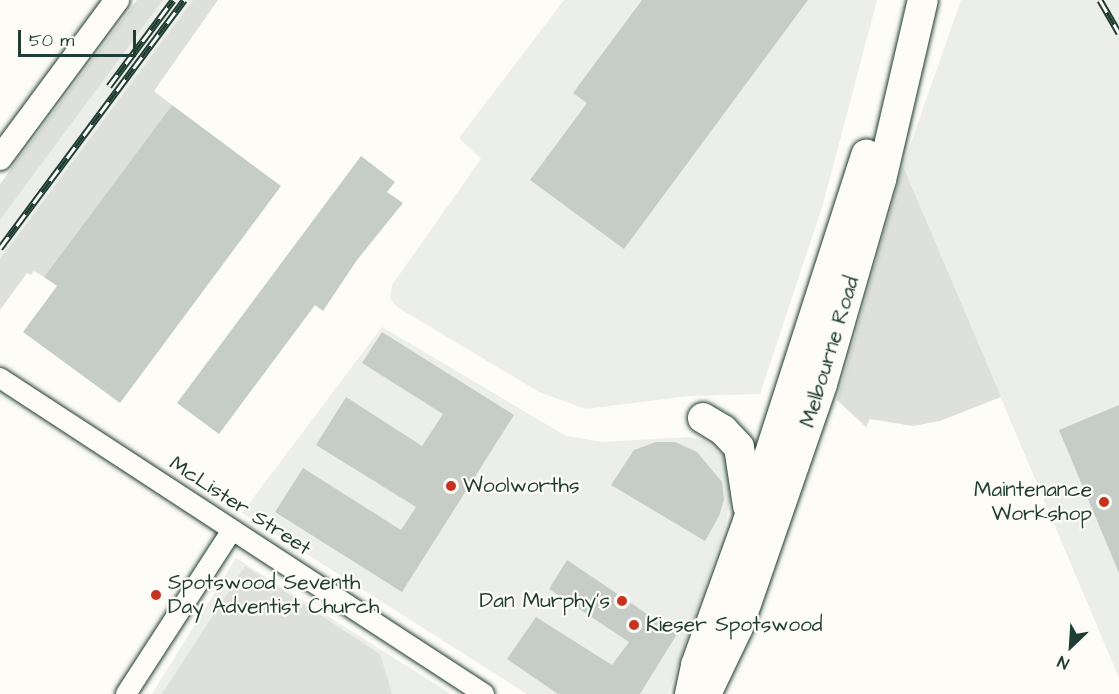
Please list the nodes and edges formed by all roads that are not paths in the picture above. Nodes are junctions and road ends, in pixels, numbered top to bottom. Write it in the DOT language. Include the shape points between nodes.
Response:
graph roads {
  1 [pos="117,0"];
  2 [pos="904,0"];
  3 [pos="923,0"];
  4 [pos="0,158"];
  5 [pos="0,378"];
  6 [pos="703,418"];
  7 [pos="748,521"];
  8 [pos="232,530"];
  9 [pos="126,694"];
  10 [pos="484,694"];
  11 [pos="690,694"];
  12 [pos="706,694"];
  1 -- 4 [label="street"];
  2 -- 7 [label="main road, Melbourne Road" via="845,228"];
  3 -- 12 [label="main road, Melbourne Road" via="880,180 822,384 738,627"];
  5 -- 8 [label="street, McLister Street"];
  6 -- 7 [label="main road" via="723,430 739,447 747,481"];
  7 -- 11 [label="main road, Melbourne Road" via="696,665"];
  8 -- 9 [label="street"];
  8 -- 10 [label="street, McLister Street"];
}
